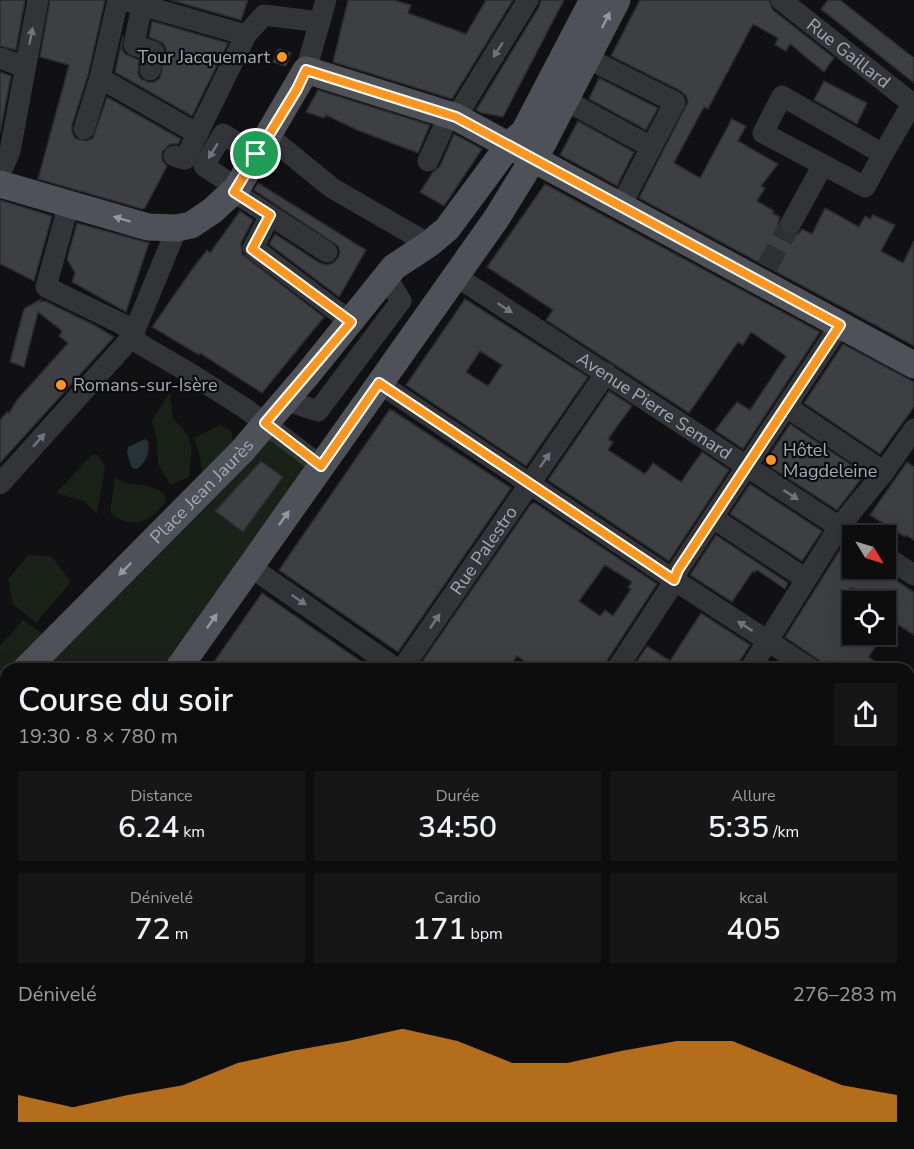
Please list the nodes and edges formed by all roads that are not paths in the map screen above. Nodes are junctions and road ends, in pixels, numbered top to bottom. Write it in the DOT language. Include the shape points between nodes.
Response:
graph roads {
  1 [pos="38,0"];
  2 [pos="326,0"];
  3 [pos="528,0"];
  4 [pos="593,0"];
  5 [pos="616,0"];
  6 [pos="128,2"];
  7 [pos="795,4"];
  8 [pos="320,22"];
  9 [pos="246,35"];
  10 [pos="0,57"];
  11 [pos="587,58"];
  12 [pos="25,67"];
  13 [pos="150,70"];
  14 [pos="306,70"];
  15 [pos="100,78"];
  16 [pos="564,100"];
  17 [pos="913,105"];
  18 [pos="452,116"];
  19 [pos="8,118"];
  20 [pos="84,129"];
  21 [pos="198,134"];
  22 [pos="509,144"];
  23 [pos="262,145"];
  24 [pos="651,147"];
  25 [pos="883,153"];
  26 [pos="174,156"];
  27 [pos="533,159"];
  28 [pos="428,161"];
  29 [pos="823,165"];
  30 [pos="0,174"];
  31 [pos="0,184"];
  32 [pos="236,190"];
  33 [pos="69,203"];
  34 [pos="621,206"];
  35 [pos="270,215"];
  36 [pos="790,223"];
  37 [pos="177,228"];
  38 [pos="429,244"];
  39 [pos="327,252"];
  40 [pos="386,276"];
  41 [pos="456,276"];
  42 [pos="351,322"];
  43 [pos="840,325"];
  44 [pos="132,337"];
  45 [pos="914,365"];
  46 [pos="606,373"];
  47 [pos="379,383"];
  48 [pos="285,400"];
  49 [pos="787,407"];
  50 [pos="256,416"];
  51 [pos="910,441"];
  52 [pos="321,466"];
  53 [pos="748,467"];
  54 [pos="884,472"];
  55 [pos="530,482"];
  56 [pos="0,484"];
  57 [pos="713,519"];
  58 [pos="850,525"];
  59 [pos="842,528"];
  60 [pos="842,536"];
  61 [pos="896,563"];
  62 [pos="251,567"];
  63 [pos="914,575"];
  64 [pos="806,579"];
  65 [pos="674,580"];
  66 [pos="768,640"];
  67 [pos="32,663"];
  68 [pos="182,663"];
  69 [pos="388,663"];
  70 [pos="406,663"];
  71 [pos="621,663"];
  72 [pos="754,663"];
  73 [pos="802,663"];
  12 -- 1 [label="street, one-way"];
  2 -- 8 [label="street"];
  3 -- 18 [label="street, one-way"];
  4 -- 22 [label="main road, Place Jean Jaurès" via="524,132"];
  11 -- 5 [label="main road, one-way"];
  6 -- 9 [label="street"];
  6 -- 13 [label="street" via="134,45 154,51"];
  6 -- 15 [label="street"];
  7 -- 17 [label="street, Rue Gaillard"];
  8 -- 9 [label="street" via="264,15"];
  8 -- 14 [label="street"];
  9 -- 21 [label="street"];
  10 -- 12 [label="street"];
  11 -- 16 [label="main road"];
  11 -- 24 [label="street" via="675,102"];
  12 -- 19 [label="street"];
  14 -- 18 [label="main road"];
  14 -- 23 [label="main road"];
  15 -- 20 [label="street"];
  15 -- 21 [label="street"];
  16 -- 24 [label="street"];
  16 -- 27 [label="main road"];
  17 -- 25 [label="street"];
  18 -- 22 [label="main road"];
  18 -- 28 [label="street"];
  19 -- 30 [label="street" via="10,151"];
  21 -- 26 [label="street" via="185,159"];
  22 -- 27 [label="main road"];
  22 -- 38 [label="main road, Place Jean Jaurès" via="457,218"];
  23 -- 32 [label="main road"];
  23 -- 32 [label="street, one-way" via="223,134 204,166"];
  23 -- 38 [label="street"];
  24 -- 34 [label="street"];
  25 -- 29 [label="street" via="865,187"];
  25 -- 29 [label="street" via="782,96 763,133"];
  27 -- 34 [label="main road"];
  27 -- 41 [label="main road"];
  29 -- 36 [label="street"];
  31 -- 33 [label="main road"];
  32 -- 35 [label="street"];
  32 -- 37 [label="main road" via="201,219"];
  37 -- 33 [label="main road, one-way" via="148,227"];
  33 -- 44 [label="street" via="46,286 124,325"];
  34 -- 43 [label="main road" via="763,275"];
  35 -- 39 [label="street"];
  35 -- 42 [label="street" via="252,249"];
  37 -- 44 [label="street"];
  38 -- 40 [label="main road, Place Jean Jaurès"];
  40 -- 42 [label="main road, Place Jean Jaurès"];
  40 -- 48 [label="street" via="401,301 318,411"];
  41 -- 46 [label="street, Avenue Pierre Semard, one-way"];
  41 -- 47 [label="main road"];
  42 -- 48 [label="main road, Place Jean Jaurès"];
  43 -- 45 [label="main road"];
  43 -- 49 [label="street"];
  44 -- 50 [label="street"];
  56 -- 44 [label="street, one-way"];
  46 -- 53 [label="street, Avenue Pierre Semard"];
  55 -- 46 [label="street, Rue Palestro, one-way"];
  47 -- 52 [label="main road"];
  47 -- 55 [label="street"];
  48 -- 50 [label="main road, Place Jean Jaurès"];
  49 -- 53 [label="street"];
  49 -- 54 [label="street"];
  50 -- 52 [label="street"];
  50 -- 67 [label="main road, Place Jean Jaurès, one-way" via="242,451"];
  51 -- 54 [label="street"];
  62 -- 52 [label="main road, one-way"];
  53 -- 57 [label="street"];
  53 -- 59 [label="street, Avenue Pierre Semard, one-way"];
  54 -- 58 [label="street"];
  55 -- 65 [label="street"];
  70 -- 55 [label="street, Rue Palestro, one-way"];
  57 -- 64 [label="street"];
  57 -- 65 [label="street"];
  60 -- 64 [label="street"];
  61 -- 63 [label="street"];
  68 -- 62 [label="main road, one-way"];
  62 -- 69 [label="street, one-way"];
  64 -- 66 [label="street"];
  66 -- 65 [label="street, one-way"];
  65 -- 71 [label="street"];
  66 -- 72 [label="street"];
  66 -- 73 [label="street"];
}
